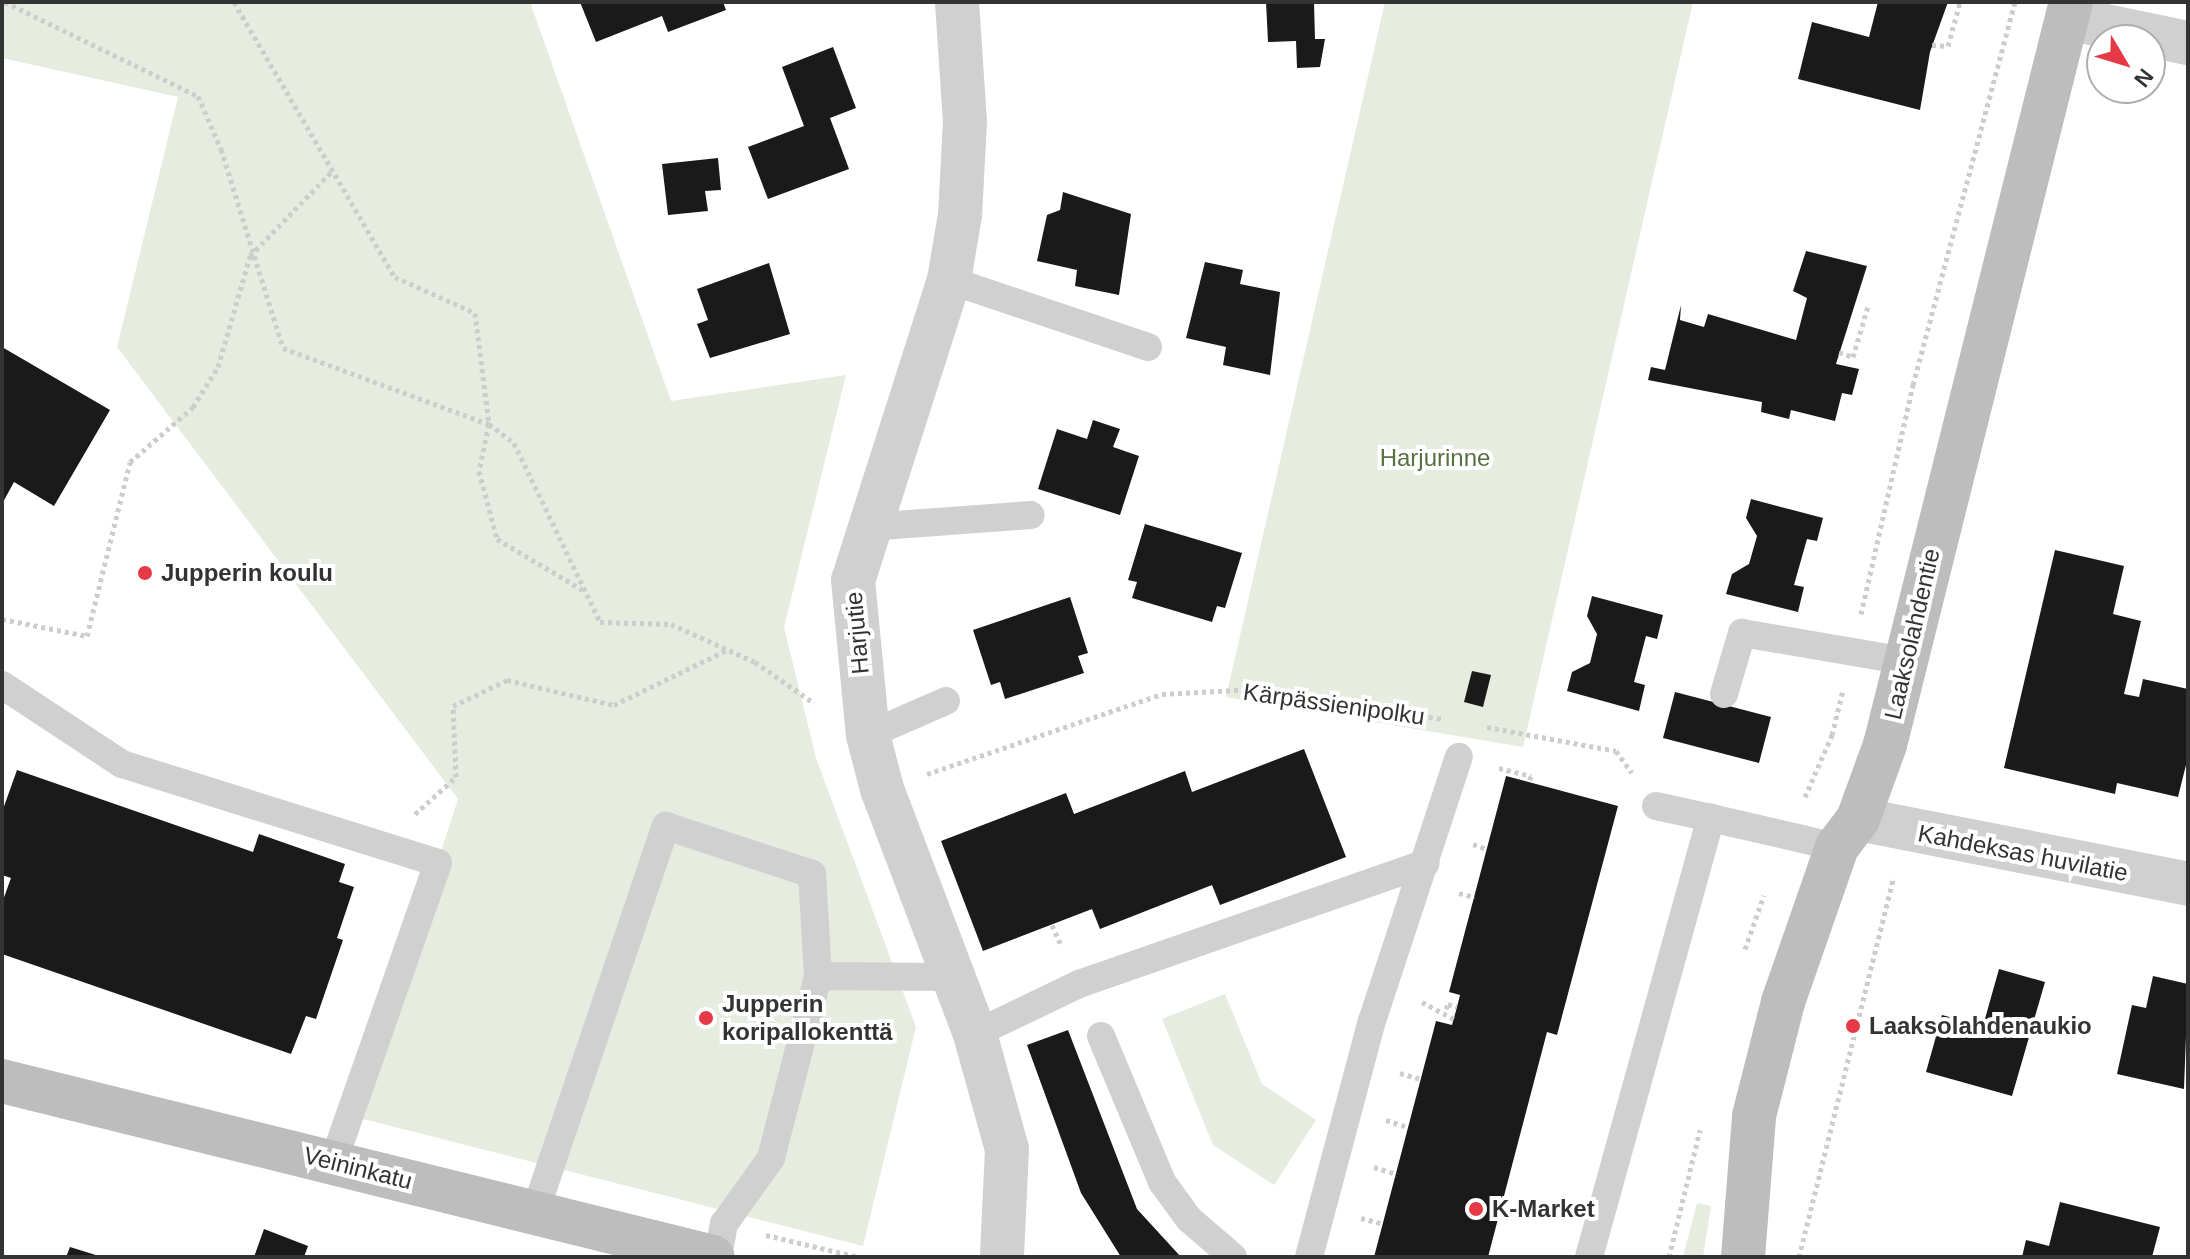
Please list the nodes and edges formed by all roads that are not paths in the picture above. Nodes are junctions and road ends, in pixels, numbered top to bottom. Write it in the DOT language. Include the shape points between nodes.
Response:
graph roads {
  1 [pos="957,2"];
  2 [pos="2069,10"];
  3 [pos="2188,43"];
  4 [pos="949,280"];
  5 [pos="1148,347"];
  6 [pos="1031,515"];
  7 [pos="868,527"];
  8 [pos="1906,661"];
  9 [pos="2,685"];
  10 [pos="1724,694"];
  11 [pos="946,701"];
  12 [pos="868,735"];
  13 [pos="1459,757"];
  14 [pos="1656,806"];
  15 [pos="1711,818"];
  16 [pos="1848,833"];
  17 [pos="1426,863"];
  18 [pos="2188,884"];
  19 [pos="818,976"];
  20 [pos="948,977"];
  21 [pos="975,1034"];
  22 [pos="1101,1036"];
  23 [pos="2,1081"];
  24 [pos="333,1162"];
  25 [pos="535,1212"];
  26 [pos="715,1257"];
  27 [pos="1002,1257"];
  28 [pos="1233,1257"];
  29 [pos="1309,1257"];
  30 [pos="1589,1257"];
  31 [pos="1743,1257"];
  1 -- 4 [label="street, Harjutie" via="965,121 960,215"];
  2 -- 3 [label="street"];
  2 -- 8 [label="street, Laaksolahdentie"];
  4 -- 5 [label="lane"];
  4 -- 7 [label="street, Harjutie"];
  6 -- 7 [label="lane"];
  7 -- 12 [label="street, Harjutie" via="853,580"];
  8 -- 10 [label="lane" via="1742,633"];
  8 -- 16 [label="street, Laaksolahdentie" via="1885,745"];
  9 -- 24 [label="lane" via="122,764 438,863"];
  11 -- 12 [label="lane"];
  12 -- 20 [label="street, Harjutie"];
  13 -- 17 [label="lane"];
  14 -- 15 [label="lane"];
  15 -- 16 [label="lane"];
  15 -- 30 [label="lane"];
  16 -- 18 [label="street, Kahdeksas huvilatie"];
  16 -- 31 [label="street, Laaksolahdentie" via="1802,939 1754,1116"];
  17 -- 21 [label="lane" via="1079,984"];
  17 -- 29 [label="lane" via="1372,1021"];
  19 -- 20 [label="lane"];
  19 -- 25 [label="lane" via="812,874 666,826"];
  19 -- 26 [label="lane" via="771,1158 724,1224"];
  20 -- 21 [label="street, Harjutie"];
  21 -- 27 [label="street, Harjutie" via="1007,1149"];
  22 -- 28 [label="lane" via="1162,1182 1189,1219"];
  23 -- 24 [label="street, Veininkatu"];
  24 -- 25 [label="street, Veininkatu"];
  25 -- 26 [label="street, Veininkatu"];
}
